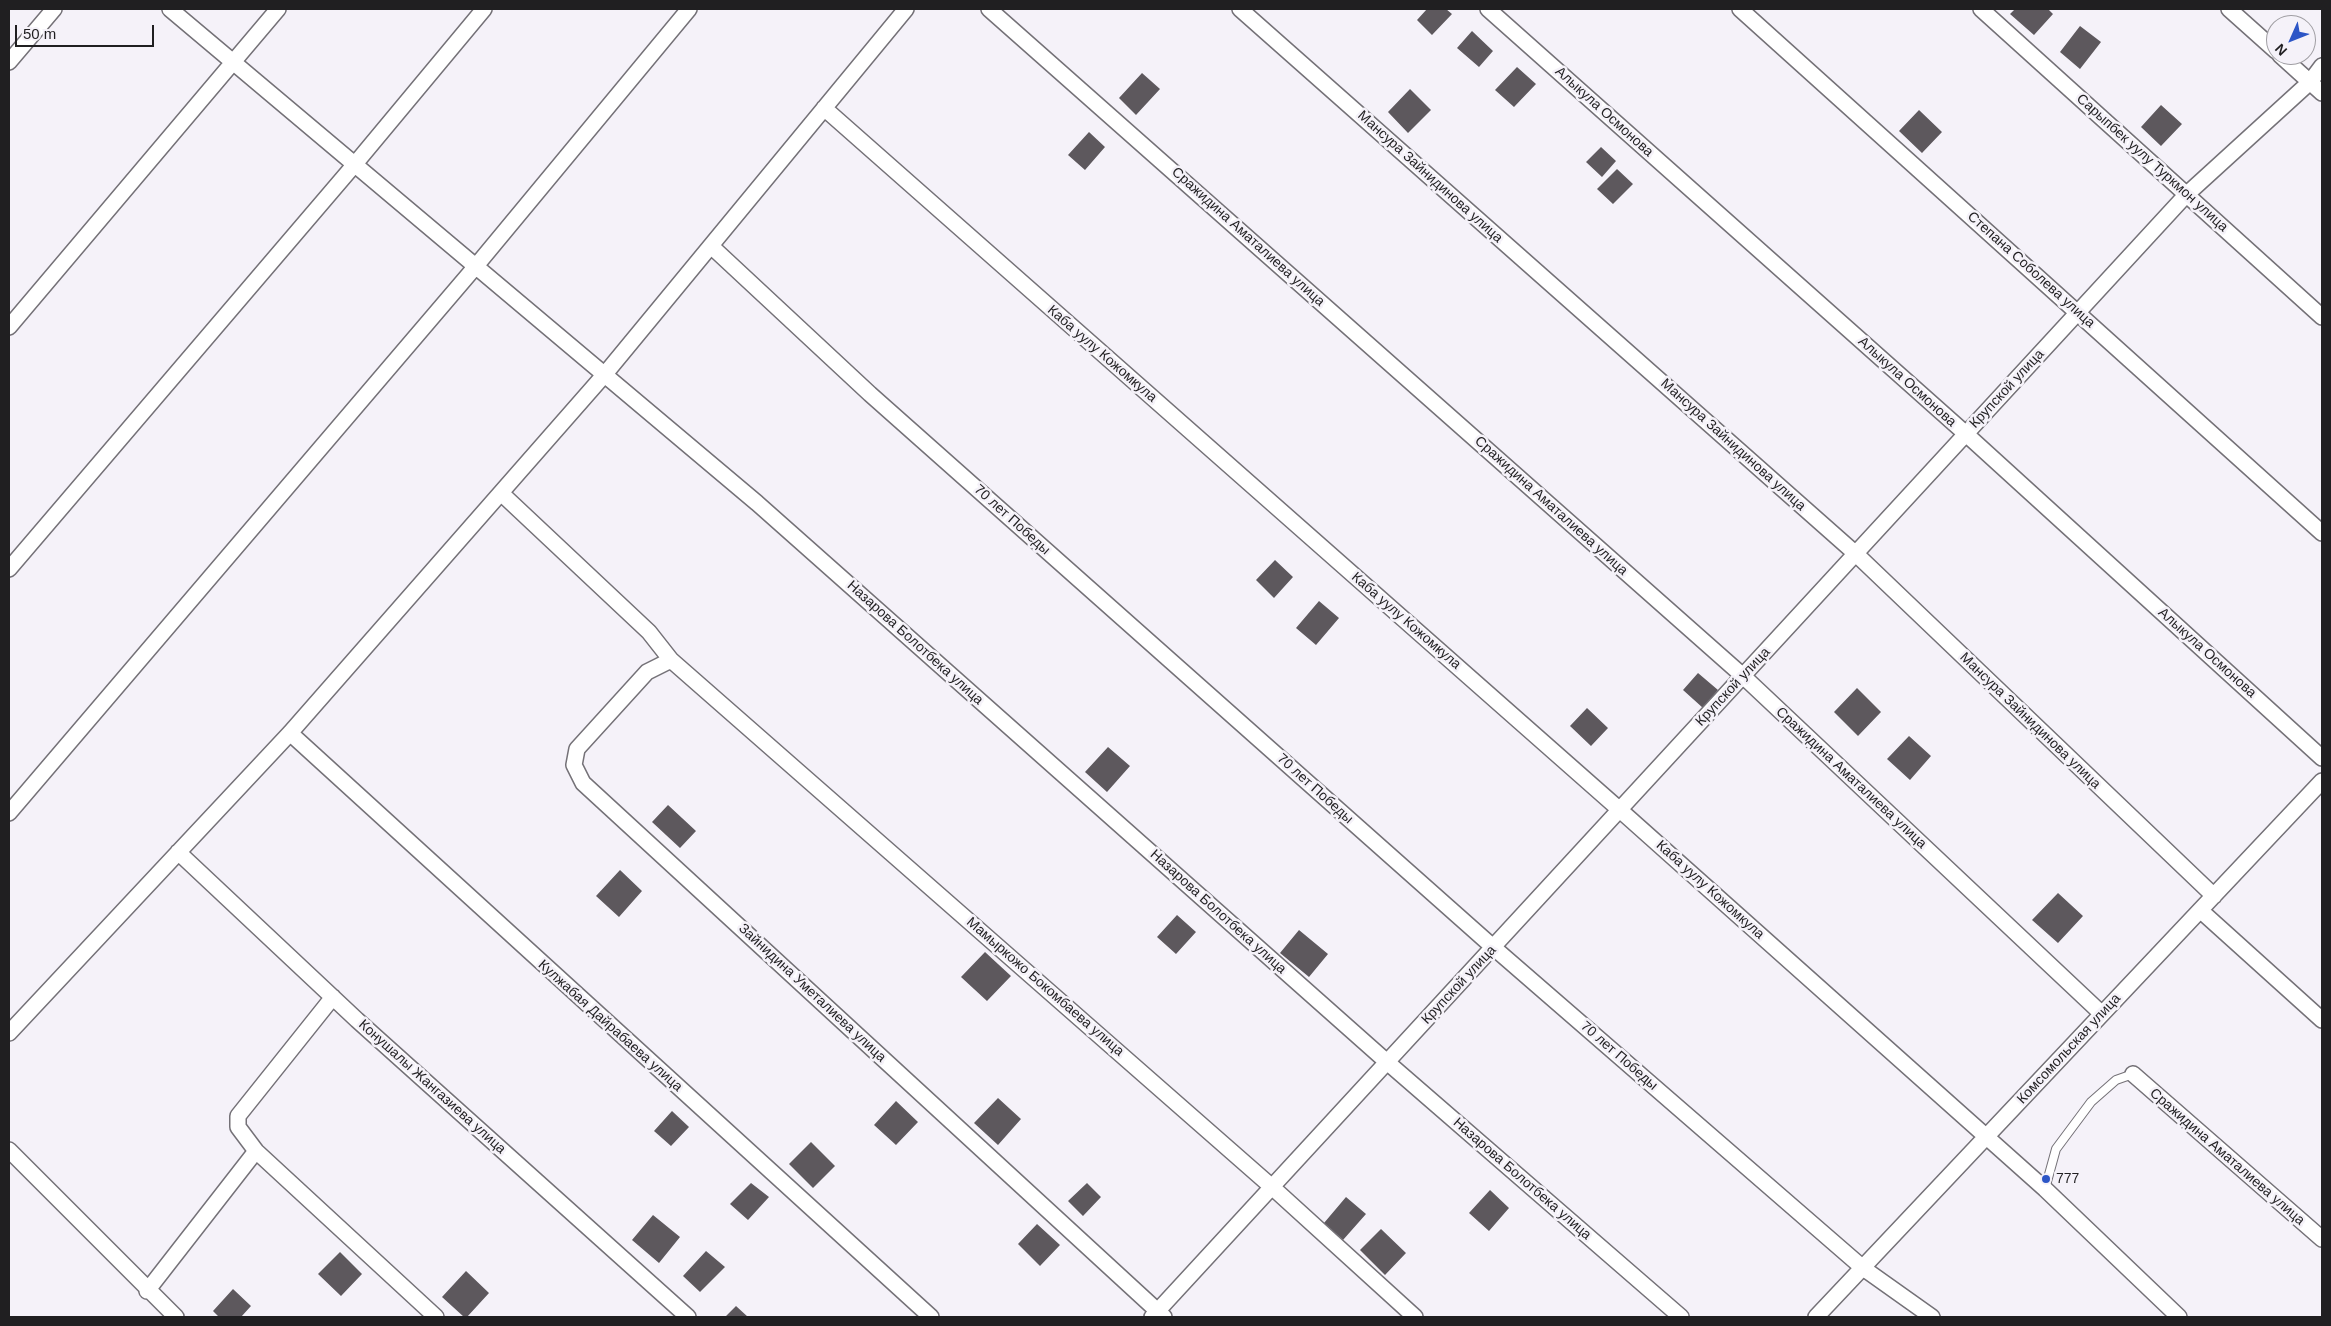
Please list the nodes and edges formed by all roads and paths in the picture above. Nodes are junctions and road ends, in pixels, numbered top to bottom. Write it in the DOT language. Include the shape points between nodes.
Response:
graph roads {
  1 [pos="54,9"];
  2 [pos="170,9"];
  3 [pos="278,9"];
  4 [pos="484,9"];
  5 [pos="689,9"];
  6 [pos="906,9"];
  7 [pos="989,9"];
  8 [pos="1240,9"];
  9 [pos="1488,9"];
  10 [pos="1740,9"];
  11 [pos="1981,9"];
  12 [pos="2229,9"];
  13 [pos="2266,42"];
  14 [pos="9,62"];
  15 [pos="233,62"];
  16 [pos="2291,65"];
  17 [pos="2322,66"];
  18 [pos="2310,82"];
  19 [pos="2322,93"];
  20 [pos="824,108"];
  21 [pos="355,164"];
  22 [pos="2186,195"];
  23 [pos="711,246"];
  24 [pos="476,266"];
  25 [pos="2078,312"];
  26 [pos="2322,317"];
  27 [pos="9,327"];
  28 [pos="605,374"];
  29 [pos="1966,434"];
  30 [pos="501,493"];
  31 [pos="2322,532"];
  32 [pos="1856,554"];
  33 [pos="9,569"];
  34 [pos="671,660"];
  35 [pos="1743,676"];
  36 [pos="290,733"];
  37 [pos="2322,758"];
  38 [pos="2319,792"];
  39 [pos="1620,810"];
  40 [pos="9,813"];
  41 [pos="178,852"];
  42 [pos="2214,896"];
  43 [pos="2200,910"];
  44 [pos="1493,947"];
  45 [pos="333,997"];
  46 [pos="2102,1014"];
  47 [pos="2322,1020"];
  48 [pos="9,1033"];
  49 [pos="1387,1062"];
  50 [pos="2133,1074"];
  51 [pos="1986,1137"];
  52 [pos="9,1150"];
  53 [pos="256,1150"];
  54 [pos="1272,1187"];
  55 [pos="2045,1190"];
  56 [pos="2322,1239"];
  57 [pos="1863,1268"];
  58 [pos="147,1291"];
  59 [pos="1158,1315"];
  60 [pos="176,1317"];
  61 [pos="436,1317"];
  62 [pos="688,1317"];
  63 [pos="932,1317"];
  64 [pos="1415,1317"];
  65 [pos="1681,1317"];
  66 [pos="1816,1317"];
  67 [pos="1932,1317"];
  68 [pos="2179,1317"];
  1 -- 14 [label="street"];
  2 -- 15 [label="street, Назарова Болотбека улица"];
  3 -- 15 [label="street"];
  4 -- 21 [label="street"];
  5 -- 24 [label="street"];
  6 -- 20 [label="street"];
  7 -- 35 [label="street, Сражидина Аматалиева улица"];
  8 -- 32 [label="street, Мансура Зайнидинова улица"];
  9 -- 29 [label="street, Алыкула Осмонова"];
  10 -- 25 [label="street, Степана Соболева улица"];
  11 -- 22 [label="street, Сарыпбек уулу Туркмон улица"];
  12 -- 13 [label="street"];
  15 -- 21 [label="street, Назарова Болотбека улица"];
  15 -- 27 [label="street"];
  16 -- 18 [label="street"];
  17 -- 18 [label="street, Крупской улица"];
  18 -- 19 [label="street"];
  18 -- 22 [label="street, Крупской улица"];
  20 -- 23 [label="street"];
  20 -- 39 [label="street, Каба уулу Кожомкула"];
  21 -- 24 [label="street, Назарова Болотбека улица"];
  21 -- 33 [label="street"];
  22 -- 25 [label="street, Крупской улица"];
  22 -- 26 [label="street, Сарыпбек уулу Туркмон улица"];
  23 -- 28 [label="street"];
  23 -- 44 [label="street, 70 лет Победы" via="870,394"];
  24 -- 28 [label="street, Назарова Болотбека улица"];
  24 -- 40 [label="street"];
  25 -- 29 [label="street, Крупской улица"];
  25 -- 31 [label="street, Степана Соболева улица"];
  28 -- 30 [label="street"];
  28 -- 49 [label="street, Назарова Болотбека улица" via="757,503"];
  29 -- 32 [label="street, Крупской улица"];
  29 -- 37 [label="street, Алыкула Осмонова"];
  30 -- 34 [label="street, Мамыркожо Бокомбаева улица" via="649,632"];
  30 -- 36 [label="street"];
  32 -- 35 [label="street, Крупской улица"];
  32 -- 42 [label="street, Мансура Зайнидинова улица"];
  34 -- 54 [label="street, Мамыркожо Бокомбаева улица"];
  34 -- 59 [label="street, Зайнидина Уметалиева улица" via="647,672 577,749 574,765 583,783"];
  35 -- 39 [label="street, Крупской улица"];
  35 -- 46 [label="street, Сражидина Аматалиева улица"];
  36 -- 41 [label="street"];
  36 -- 63 [label="street, Кулжабая Дайрабаева улица"];
  38 -- 42 [label="street, Комсомольская улица"];
  39 -- 44 [label="street, Крупской улица"];
  39 -- 51 [label="street, Каба уулу Кожомкула"];
  41 -- 45 [label="street, Конушалы Жангазиева улица"];
  41 -- 48 [label="street"];
  42 -- 43 [label="street, Комсомольская улица"];
  43 -- 46 [label="street, Комсомольская улица"];
  43 -- 47 [label="street"];
  44 -- 49 [label="street, Крупской улица"];
  44 -- 57 [label="street, 70 лет Победы"];
  45 -- 53 [label="street" via="238,1116 238,1127"];
  45 -- 62 [label="street, Конушалы Жангазиева улица"];
  46 -- 51 [label="street, Комсомольская улица"];
  49 -- 54 [label="street, Крупской улица"];
  49 -- 65 [label="street, Назарова Болотбека улица"];
  50 -- 55 [label="lane" via="2116,1080 2091,1102 2056,1149"];
  50 -- 56 [label="street, Сражидина Аматалиева улица"];
  51 -- 55 [label="street, Каба уулу Кожомкула"];
  51 -- 57 [label="street, Комсомольская улица"];
  52 -- 58 [label="street"];
  53 -- 58 [label="street"];
  53 -- 61 [label="street"];
  54 -- 59 [label="street, Крупской улица"];
  54 -- 64 [label="street, Мамыркожо Бокомбаева улица"];
  55 -- 68 [label="street, Каба уулу Кожомкула"];
  57 -- 66 [label="street, Комсомольская улица"];
  57 -- 67 [label="street, 70 лет Победы"];
  58 -- 60 [label="street"];
}
